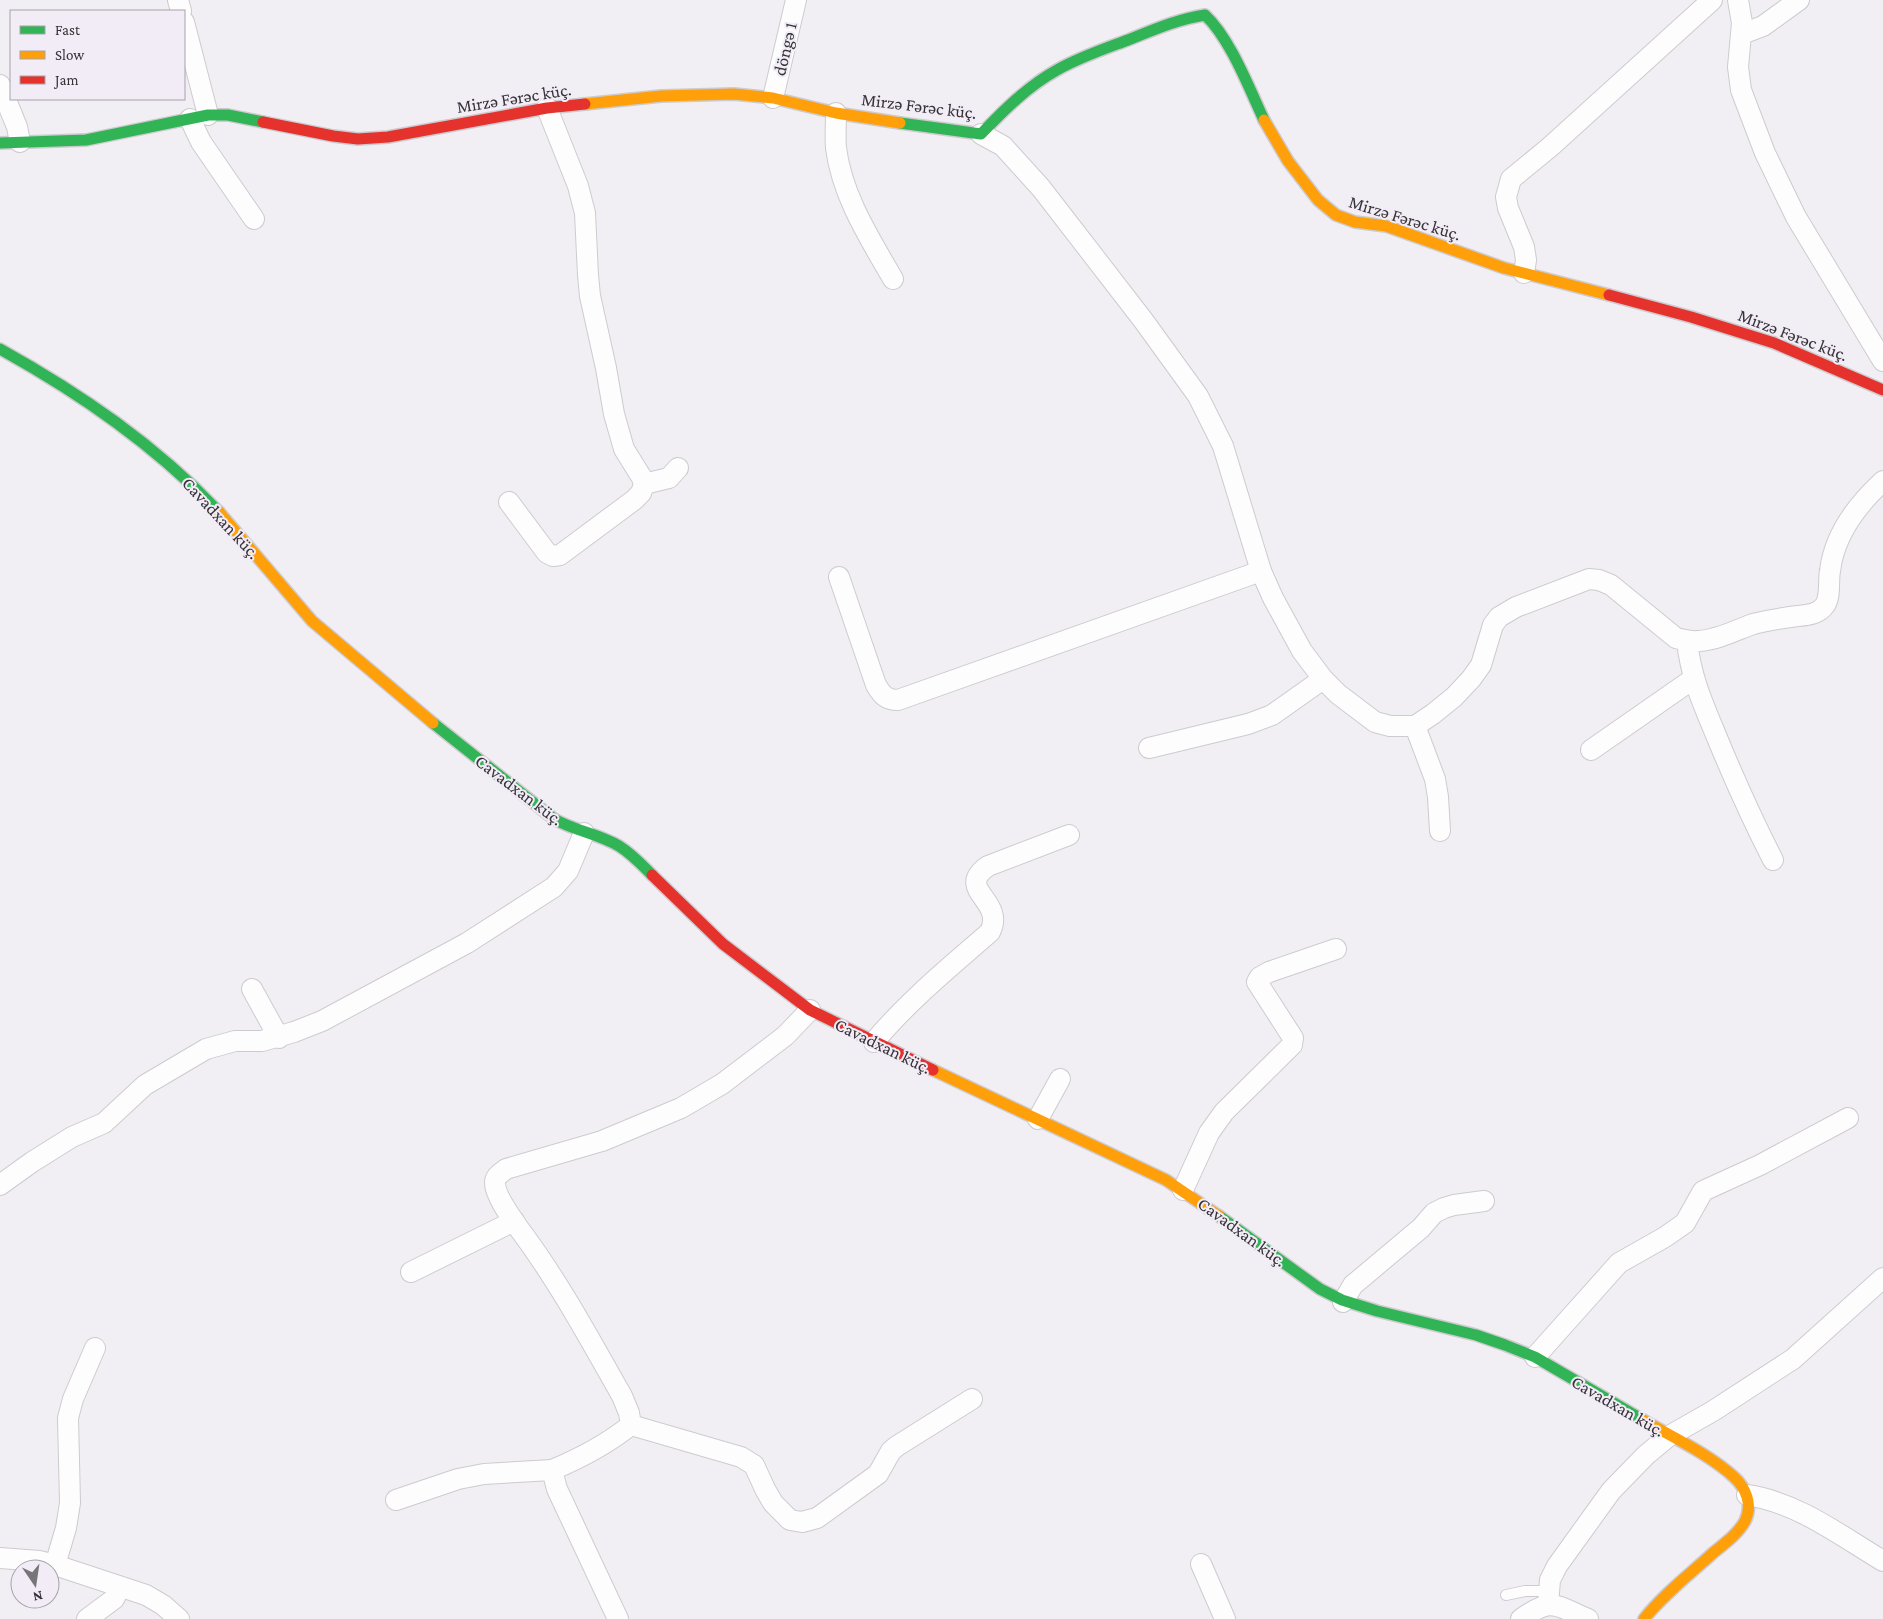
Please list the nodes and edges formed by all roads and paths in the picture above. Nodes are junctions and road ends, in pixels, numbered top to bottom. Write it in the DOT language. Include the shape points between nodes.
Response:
graph roads {
  1 [pos="796,0"];
  2 [pos="1712,0"];
  3 [pos="1738,0"];
  4 [pos="1799,0"];
  5 [pos="1208,8"];
  6 [pos="185,28"];
  7 [pos="1742,34"];
  8 [pos="0,85"];
  9 [pos="774,98"];
  10 [pos="547,108"];
  11 [pos="836,113"];
  12 [pos="199,117"];
  13 [pos="981,134"];
  14 [pos="10,142"];
  15 [pos="254,219"];
  16 [pos="1524,273"];
  17 [pos="893,279"];
  18 [pos="0,349"];
  19 [pos="1883,361"];
  20 [pos="1883,390"];
  21 [pos="678,468"];
  22 [pos="1883,481"];
  23 [pos="644,484"];
  24 [pos="509,502"];
  25 [pos="1261,571"];
  26 [pos="839,577"];
  27 [pos="1687,641"];
  28 [pos="1323,679"];
  29 [pos="1693,679"];
  30 [pos="1415,726"];
  31 [pos="1150,748"];
  32 [pos="1591,750"];
  33 [pos="1440,831"];
  34 [pos="584,833"];
  35 [pos="1069,835"];
  36 [pos="1773,860"];
  37 [pos="1336,949"];
  38 [pos="252,989"];
  39 [pos="810,1010"];
  40 [pos="279,1038"];
  41 [pos="874,1042"];
  42 [pos="1060,1079"];
  43 [pos="1848,1118"];
  44 [pos="1038,1119"];
  45 [pos="0,1185"];
  46 [pos="1183,1190"];
  47 [pos="1484,1201"];
  48 [pos="514,1221"];
  49 [pos="411,1272"];
  50 [pos="1880,1288"];
  51 [pos="1343,1302"];
  52 [pos="95,1348"];
  53 [pos="1534,1358"];
  54 [pos="972,1399"];
  55 [pos="631,1425"];
  56 [pos="1669,1436"];
  57 [pos="552,1470"];
  58 [pos="1747,1495"];
  59 [pos="396,1500"];
  60 [pos="0,1558"];
  61 [pos="13,1559"];
  62 [pos="57,1559"];
  63 [pos="1883,1561"];
  64 [pos="1201,1564"];
  65 [pos="60,1567"];
  66 [pos="120,1587"];
  67 [pos="1506,1595"];
  68 [pos="1548,1598"];
  69 [pos="1582,1618"];
  70 [pos="87,1619"];
  71 [pos="179,1619"];
  72 [pos="618,1619"];
  73 [pos="1225,1619"];
  74 [pos="1521,1619"];
  75 [pos="1644,1619"];
  1 -- 9 [label="street, döngə 1"];
  2 -- 16 [label="street" via="1511,179 1506,198 1524,247"];
  3 -- 7 [label="street"];
  4 -- 7 [label="street" via="1763,26"];
  5 -- 13 [label="street, Mirzə Fərəc küç." via="1055,71 1015,100"];
  5 -- 16 [label="street, Mirzə Fərəc küç." via="1269,130 1288,161 1326,208 1345,219 1386,226"];
  6 -- 12 [label="street"];
  7 -- 19 [label="street" via="1738,80 1765,153 1796,217"];
  8 -- 14 [label="street" via="17,127"];
  9 -- 10 [label="street, Mirzə Fərəc küç." via="734,94 661,96"];
  9 -- 11 [label="street, Mirzə Fərəc küç."];
  10 -- 12 [label="street, Mirzə Fərəc küç." via="388,137 358,138 228,115"];
  10 -- 23 [label="street" via="586,213 590,296 614,414 624,449"];
  11 -- 13 [label="street, Mirzə Fərəc küç."];
  11 -- 17 [label="street" via="836,150 845,183 858,219"];
  12 -- 14 [label="street, Mirzə Fərəc küç." via="86,140"];
  12 -- 15 [label="street" via="200,142"];
  13 -- 25 [label="street" via="1003,146 1036,182 1198,396 1223,446"];
  16 -- 20 [label="street, Mirzə Fərəc küç." via="1691,317 1774,343"];
  18 -- 34 [label="street, Cavadxan küç." via="85,399 177,470 228,521 323,632 540,809"];
  21 -- 23 [label="street" via="664,480"];
  22 -- 27 [label="street" via="1853,514 1841,535 1834,551 1826,604 1818,612 1756,624 1716,638"];
  23 -- 24 [label="street" via="634,500 560,555 553,556 547,553"];
  25 -- 26 [label="street" via="898,700 883,696 876,685"];
  25 -- 28 [label="street" via="1302,650"];
  27 -- 29 [label="street"];
  27 -- 30 [label="street" via="1676,638 1611,585 1589,579 1577,582 1499,617 1493,625 1481,664 1471,679 1447,703"];
  28 -- 30 [label="street" via="1375,722"];
  28 -- 31 [label="street" via="1264,718"];
  29 -- 32 [label="street"];
  29 -- 36 [label="street" via="1735,781"];
  30 -- 33 [label="street" via="1435,779"];
  34 -- 39 [label="street, Cavadxan küç." via="609,840 628,852 723,944"];
  34 -- 40 [label="street" via="568,871 542,896 467,943 322,1021"];
  35 -- 41 [label="street" via="980,871 976,886 994,915 990,932 913,1000"];
  37 -- 46 [label="street" via="1260,977 1257,982 1293,1038 1292,1046 1224,1112 1209,1133"];
  38 -- 40 [label="street"];
  39 -- 41 [label="street, Cavadxan küç."];
  39 -- 48 [label="street" via="785,1036 730,1078 681,1108 602,1141 506,1169 497,1176 495,1184"];
  40 -- 45 [label="street" via="235,1041 206,1049 145,1085 104,1123 72,1138"];
  41 -- 44 [label="street, Cavadxan küç."];
  42 -- 44 [label="street"];
  43 -- 53 [label="street" via="1703,1191 1685,1223 1619,1263"];
  44 -- 46 [label="street, Cavadxan küç."];
  46 -- 51 [label="street, Cavadxan küç." via="1320,1289"];
  47 -- 51 [label="street" via="1454,1205 1434,1213 1353,1286"];
  48 -- 49 [label="street"];
  48 -- 55 [label="street" via="560,1287 622,1396"];
  50 -- 56 [label="street" via="1793,1359"];
  51 -- 53 [label="street, Cavadxan küç." via="1472,1333 1512,1346"];
  52 -- 62 [label="street" via="68,1418 70,1503"];
  53 -- 56 [label="street, Cavadxan küç."];
  54 -- 55 [label="street" via="897,1446 878,1474 817,1518 802,1522 790,1520 773,1503 754,1465 742,1456"];
  55 -- 57 [label="street" via="583,1457"];
  56 -- 58 [label="street, Cavadxan küç." via="1716,1463 1735,1479"];
  56 -- 68 [label="street" via="1611,1491 1557,1566 1550,1580"];
  57 -- 59 [label="street" via="484,1474 458,1479"];
  57 -- 72 [label="street" via="557,1489"];
  58 -- 63 [label="street" via="1762,1497 1802,1513"];
  58 -- 75 [label="street" via="1746,1519 1740,1528"];
  60 -- 61 [label="street"];
  64 -- 73 [label="street"];
  65 -- 66 [label="street"];
  66 -- 70 [label="street" via="114,1599"];
  66 -- 71 [label="street" via="146,1595"];
  67 -- 68 [label="lane" via="1525,1591"];
  68 -- 69 [label="street"];
  68 -- 74 [label="street"];
}
